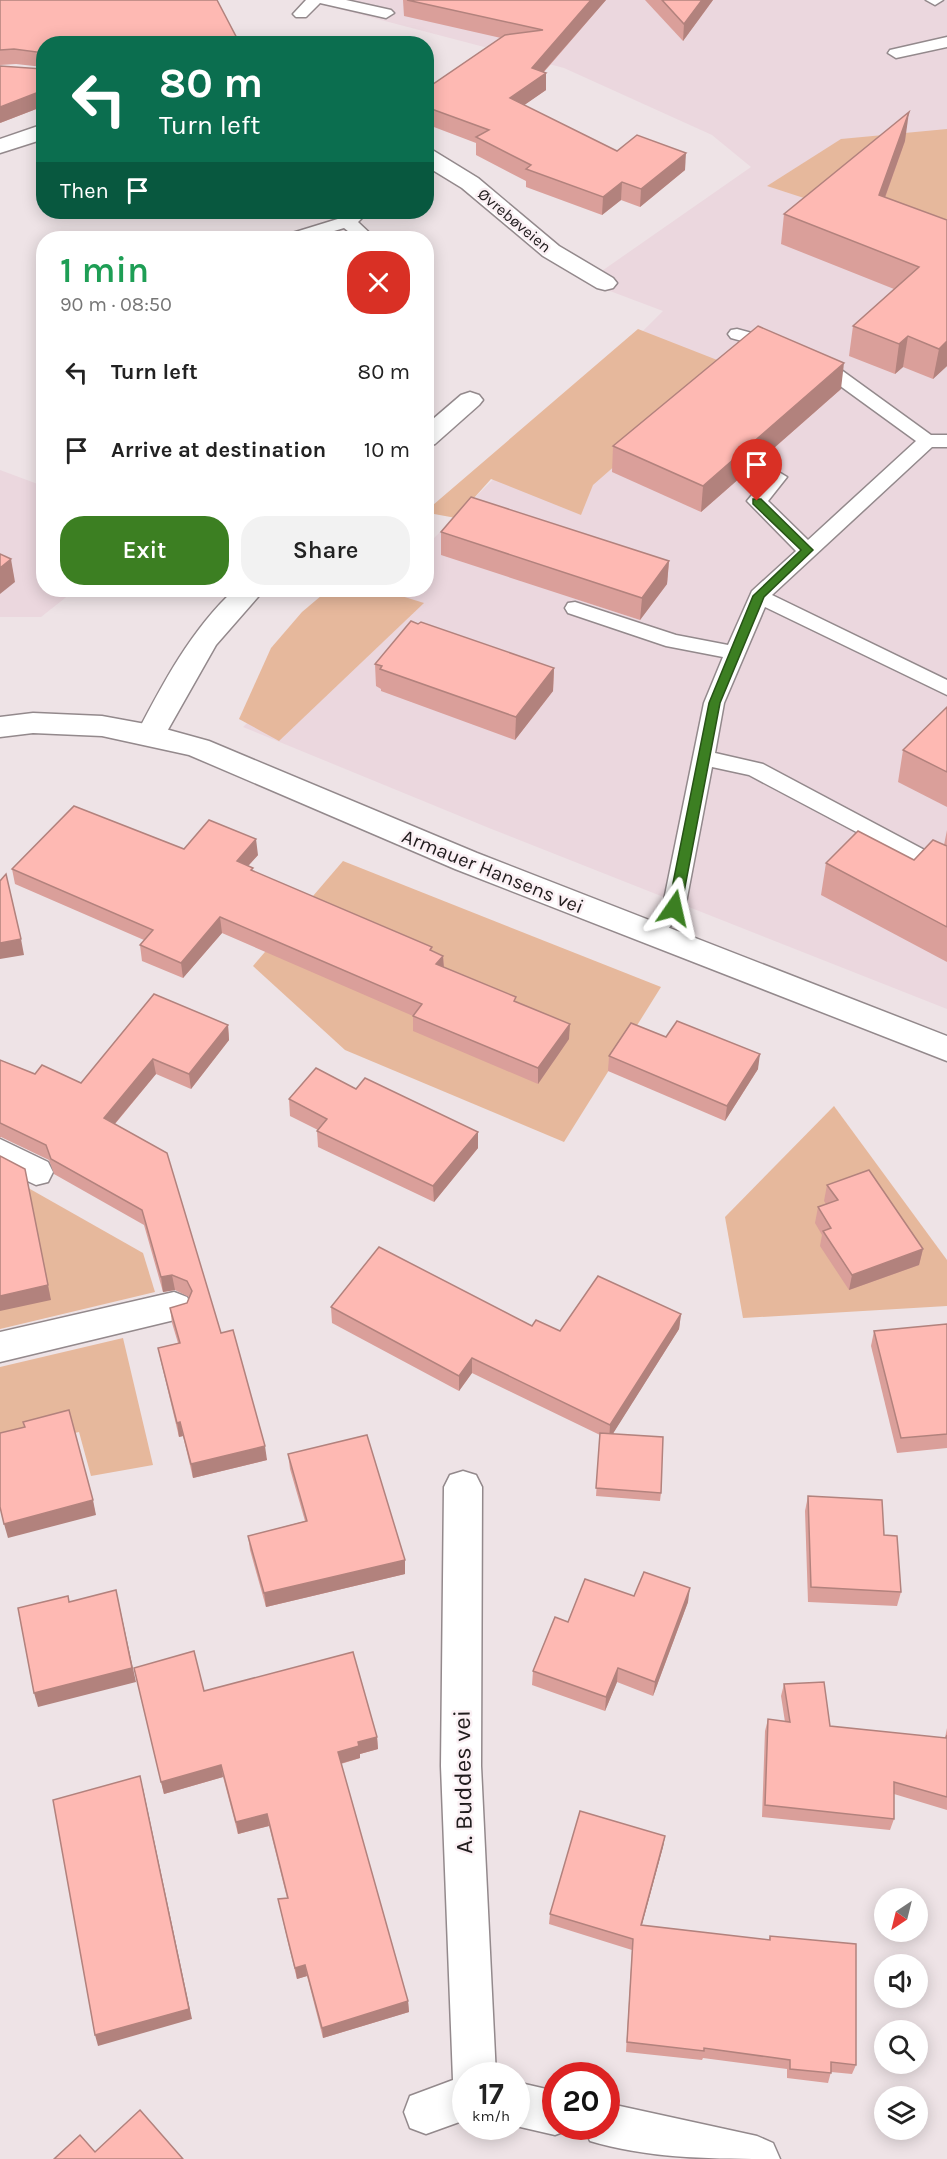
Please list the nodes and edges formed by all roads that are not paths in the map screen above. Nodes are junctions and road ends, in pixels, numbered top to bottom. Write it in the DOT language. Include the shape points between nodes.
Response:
graph roads {
  1 [pos="315,0"];
  2 [pos="325,0"];
  3 [pos="386,13"];
  4 [pos="301,14"];
  5 [pos="947,42"];
  6 [pos="896,53"];
  7 [pos="36,134"];
  8 [pos="0,146"];
  9 [pos="434,162"];
  10 [pos="347,219"];
  11 [pos="314,231"];
  12 [pos="605,283"];
  13 [pos="737,334"];
  14 [pos="470,400"];
  15 [pos="434,432"];
  16 [pos="937,441"];
  17 [pos="777,477"];
  18 [pos="807,550"];
  19 [pos="759,596"];
  20 [pos="241,597"];
  21 [pos="575,608"];
  22 [pos="735,653"];
  23 [pos="947,688"];
  24 [pos="0,727"];
  25 [pos="151,735"];
  26 [pos="704,758"];
  27 [pos="947,873"];
  28 [pos="651,934"];
  29 [pos="947,1049"];
  30 [pos="0,1152"];
  31 [pos="36,1172"];
  32 [pos="174,1307"];
  33 [pos="0,1347"];
  34 [pos="463,1487"];
  35 [pos="473,2062"];
  36 [pos="620,2128"];
  37 [pos="757,2159"];
  1 -- 4 [label="lane"];
  2 -- 3 [label="lane"];
  5 -- 6 [label="lane"];
  7 -- 8 [label="street"];
  9 -- 12 [label="street, Øvrebøveien" via="470,183 551,251"];
  10 -- 11 [label="lane"];
  13 -- 16 [label="lane" via="811,356"];
  14 -- 15 [label="street"];
  16 -- 18 [label="lane"];
  17 -- 18 [label="lane" via="757,501"];
  18 -- 19 [label="lane"];
  19 -- 22 [label="lane"];
  19 -- 23 [label="lane"];
  20 -- 25 [label="street" via="199,648"];
  21 -- 22 [label="lane" via="673,641"];
  22 -- 26 [label="lane" via="714,703"];
  24 -- 25 [label="street, Armauer Hansens vei" via="33,723 102,726"];
  25 -- 28 [label="street, Armauer Hansens vei" via="199,748"];
  26 -- 27 [label="lane" via="755,769"];
  26 -- 28 [label="lane" via="674,908"];
  28 -- 29 [label="street, Armauer Hansens vei"];
  30 -- 31 [label="street"];
  32 -- 33 [label="street"];
  34 -- 35 [label="street, A. Buddes vei" via="461,1766"];
  36 -- 37 [label="street"];
}
